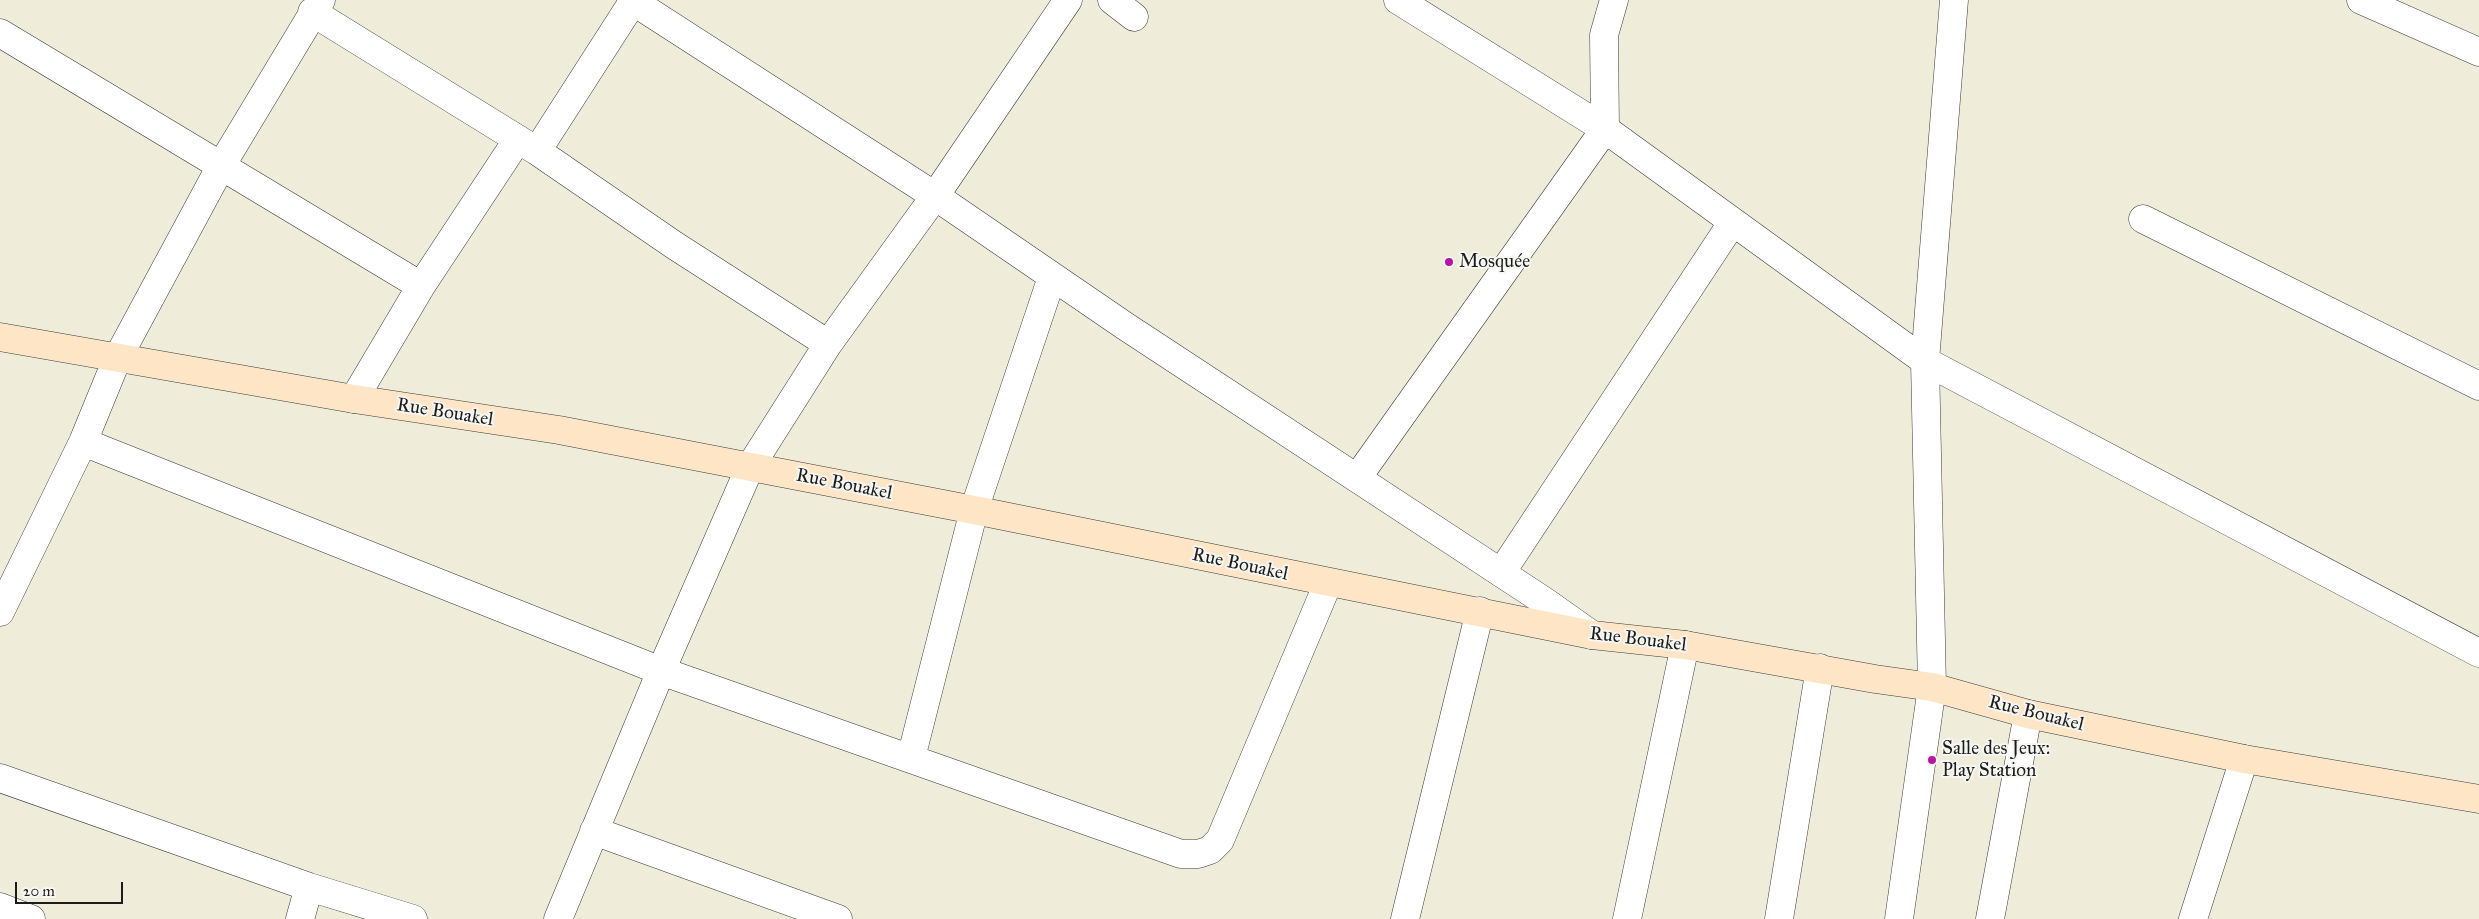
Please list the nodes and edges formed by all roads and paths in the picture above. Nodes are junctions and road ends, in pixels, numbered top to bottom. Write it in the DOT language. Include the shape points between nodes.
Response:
graph roads {
  1 [pos="633,0"];
  2 [pos="1068,0"];
  3 [pos="1112,0"];
  4 [pos="1398,0"];
  5 [pos="1614,0"];
  6 [pos="1954,0"];
  7 [pos="2361,0"];
  8 [pos="317,6"];
  9 [pos="1134,17"];
  10 [pos="0,32"];
  11 [pos="2479,52"];
  12 [pos="1605,129"];
  13 [pos="528,145"];
  14 [pos="222,166"];
  15 [pos="935,196"];
  16 [pos="2143,219"];
  17 [pos="1732,223"];
  18 [pos="1052,277"];
  19 [pos="421,286"];
  20 [pos="0,337"];
  21 [pos="828,344"];
  22 [pos="117,359"];
  23 [pos="1925,361"];
  24 [pos="2479,386"];
  25 [pos="354,399"];
  26 [pos="83,442"];
  27 [pos="750,467"];
  28 [pos="1357,478"];
  29 [pos="974,510"];
  30 [pos="1500,573"];
  31 [pos="1328,583"];
  32 [pos="1480,610"];
  33 [pos="0,612"];
  34 [pos="1592,635"];
  35 [pos="1685,645"];
  36 [pos="2479,653"];
  37 [pos="1820,668"];
  38 [pos="661,671"];
  39 [pos="1932,687"];
  40 [pos="2028,714"];
  41 [pos="911,758"];
  42 [pos="2244,759"];
  43 [pos="0,778"];
  44 [pos="2479,799"];
  45 [pos="594,832"];
  46 [pos="309,887"];
  47 [pos="0,906"];
  48 [pos="31,919"];
  49 [pos="300,919"];
  50 [pos="413,919"];
  51 [pos="558,919"];
  52 [pos="838,919"];
  53 [pos="1405,919"];
  54 [pos="1627,919"];
  55 [pos="1779,919"];
  56 [pos="1899,919"];
  57 [pos="1990,919"];
  58 [pos="2193,919"];
  1 -- 13 [label="street"];
  1 -- 15 [label="street"];
  2 -- 15 [label="street"];
  3 -- 9 [label="street"];
  4 -- 12 [label="street"];
  5 -- 12 [label="street" via="1604,35"];
  6 -- 23 [label="street"];
  7 -- 11 [label="street"];
  8 -- 13 [label="street"];
  8 -- 14 [label="street"];
  10 -- 14 [label="street"];
  12 -- 17 [label="street"];
  12 -- 28 [label="street"];
  13 -- 19 [label="street"];
  13 -- 21 [label="street" via="674,245"];
  14 -- 19 [label="street"];
  14 -- 22 [label="street"];
  15 -- 18 [label="street"];
  15 -- 21 [label="street"];
  16 -- 24 [label="street"];
  17 -- 23 [label="street"];
  17 -- 30 [label="street"];
  18 -- 28 [label="street"];
  18 -- 29 [label="street"];
  19 -- 25 [label="street"];
  20 -- 22 [label="main road, Rue Bouakel"];
  21 -- 27 [label="street"];
  22 -- 25 [label="main road, Rue Bouakel"];
  22 -- 26 [label="street"];
  23 -- 36 [label="street"];
  23 -- 39 [label="street"];
  25 -- 27 [label="main road, Rue Bouakel" via="559,430"];
  26 -- 33 [label="street"];
  26 -- 38 [label="street"];
  27 -- 29 [label="main road, Rue Bouakel"];
  27 -- 38 [label="street"];
  28 -- 30 [label="street"];
  29 -- 31 [label="main road, Rue Bouakel"];
  29 -- 41 [label="street"];
  30 -- 34 [label="street"];
  31 -- 32 [label="main road, Rue Bouakel"];
  31 -- 41 [label="street" via="1220,840 1210,850 1181,854"];
  32 -- 34 [label="main road, Rue Bouakel"];
  32 -- 53 [label="street"];
  34 -- 35 [label="main road, Rue Bouakel"];
  35 -- 37 [label="main road, Rue Bouakel"];
  35 -- 54 [label="street"];
  37 -- 39 [label="main road, Rue Bouakel"];
  37 -- 55 [label="street"];
  38 -- 41 [label="street"];
  38 -- 45 [label="street"];
  39 -- 40 [label="main road, Rue Bouakel"];
  39 -- 56 [label="street"];
  40 -- 42 [label="main road, Rue Bouakel"];
  40 -- 57 [label="street"];
  42 -- 44 [label="main road, Rue Bouakel"];
  42 -- 58 [label="street"];
  43 -- 46 [label="street"];
  45 -- 51 [label="street"];
  45 -- 52 [label="street"];
  46 -- 49 [label="street"];
  46 -- 50 [label="street"];
  47 -- 48 [label="street"];
}
